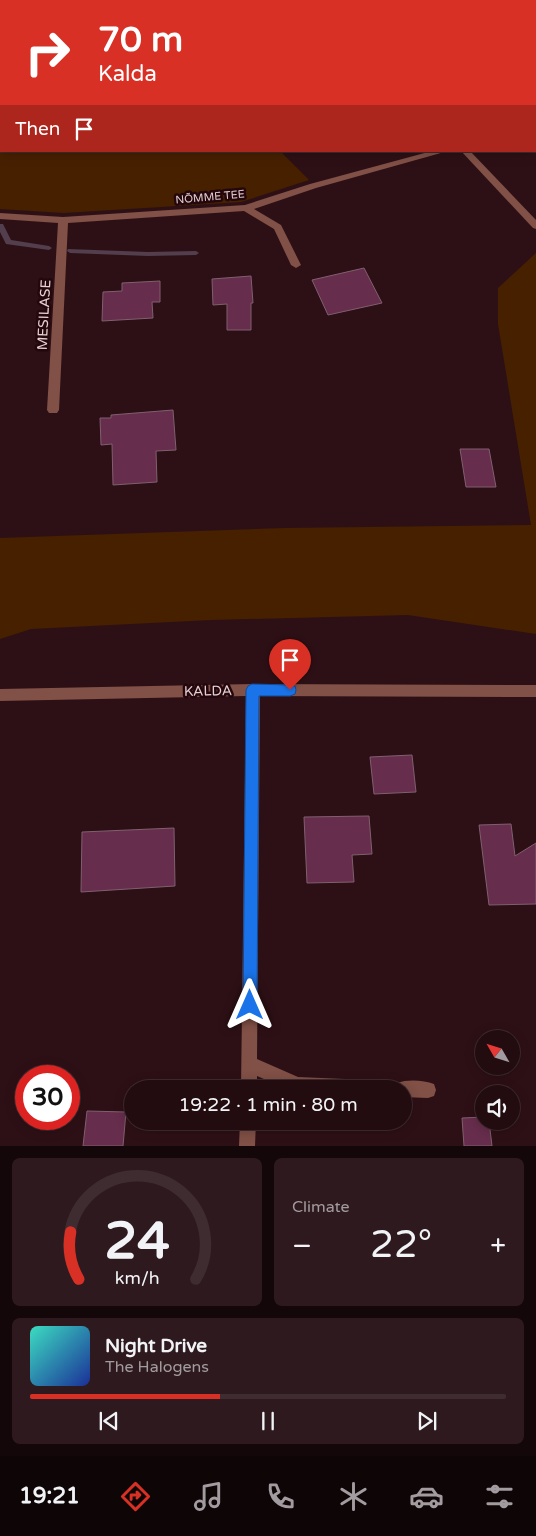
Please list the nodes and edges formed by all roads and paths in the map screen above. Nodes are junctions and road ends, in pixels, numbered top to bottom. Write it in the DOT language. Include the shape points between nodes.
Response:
graph roads {
  1 [pos="440,152"];
  2 [pos="466,152"];
  3 [pos="246,208"];
  4 [pos="0,216"];
  5 [pos="63,220"];
  6 [pos="536,226"];
  7 [pos="296,265"];
  8 [pos="52,410"];
  9 [pos="252,690"];
  10 [pos="536,691"];
  11 [pos="0,695"];
  12 [pos="249,1064"];
  13 [pos="249,1080"];
  14 [pos="286,1080"];
  15 [pos="412,1089"];
  16 [pos="428,1090"];
  17 [pos="248,1130"];
  18 [pos="247,1146"];
  1 -- 3 [label="street, NÕMME TEE" via="313,186"];
  2 -- 6 [label="street"];
  3 -- 5 [label="street, NÕMME TEE"];
  3 -- 7 [label="street" via="278,227"];
  4 -- 5 [label="street, NÕMME TEE"];
  5 -- 8 [label="street, MESILASE"];
  9 -- 10 [label="street, KALDA"];
  9 -- 11 [label="street, KALDA"];
  9 -- 12 [label="street"];
  12 -- 13 [label="street"];
  12 -- 14 [label="street"];
  15 -- 16 [label="street"];
  17 -- 18 [label="street"];
}
